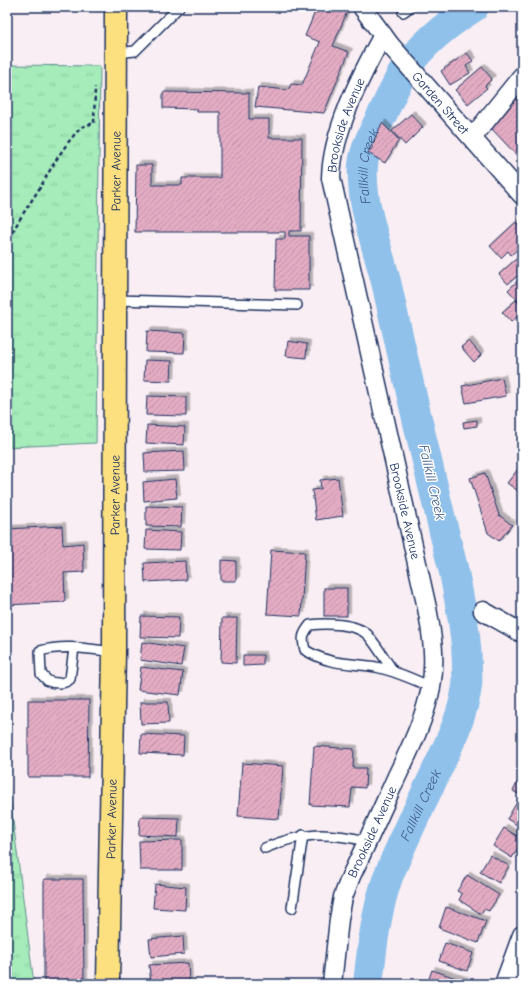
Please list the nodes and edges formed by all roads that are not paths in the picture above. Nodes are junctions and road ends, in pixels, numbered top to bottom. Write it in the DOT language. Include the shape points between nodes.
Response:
graph roads {
  1 [pos="116,7"];
  2 [pos="179,7"];
  3 [pos="362,7"];
  4 [pos="383,35"];
  5 [pos="116,53"];
  6 [pos="522,76"];
  7 [pos="472,138"];
  8 [pos="522,195"];
  9 [pos="116,300"];
  10 [pos="297,305"];
  11 [pos="483,611"];
  12 [pos="522,634"];
  13 [pos="74,648"];
  14 [pos="114,652"];
  15 [pos="393,671"];
  16 [pos="431,687"];
  17 [pos="304,836"];
  18 [pos="367,841"];
  19 [pos="265,848"];
  20 [pos="292,908"];
  21 [pos="522,935"];
  22 [pos="509,983"];
  23 [pos="108,984"];
  24 [pos="332,984"];
  1 -- 5 [label="main road, Parker Avenue"];
  2 -- 5 [label="lane" via="135,51"];
  3 -- 4 [label="street, Garden Street"];
  4 -- 7 [label="street, Garden Street"];
  4 -- 16 [label="street, Brookside Avenue" via="348,107 331,161 331,178 427,608 432,634"];
  5 -- 9 [label="main road, Parker Avenue"];
  6 -- 7 [label="street"];
  7 -- 8 [label="street, Garden Street"];
  9 -- 10 [label="lane"];
  9 -- 14 [label="main road, Parker Avenue"];
  11 -- 12 [label="street"];
  13 -- 13 [label="lane" via="40,651 41,674 48,681 66,683 70,679"];
  13 -- 14 [label="lane"];
  14 -- 23 [label="main road, Parker Avenue"];
  15 -- 15 [label="lane" via="317,657 305,650 302,640 304,632 310,625 323,623 357,628 367,634"];
  15 -- 16 [label="lane"];
  16 -- 18 [label="street, Brookside Avenue" via="414,740"];
  17 -- 18 [label="lane" via="324,834"];
  17 -- 19 [label="lane" via="283,840"];
  17 -- 20 [label="lane"];
  18 -- 24 [label="street, Brookside Avenue" via="343,897"];
  21 -- 22 [label="street"];
}
